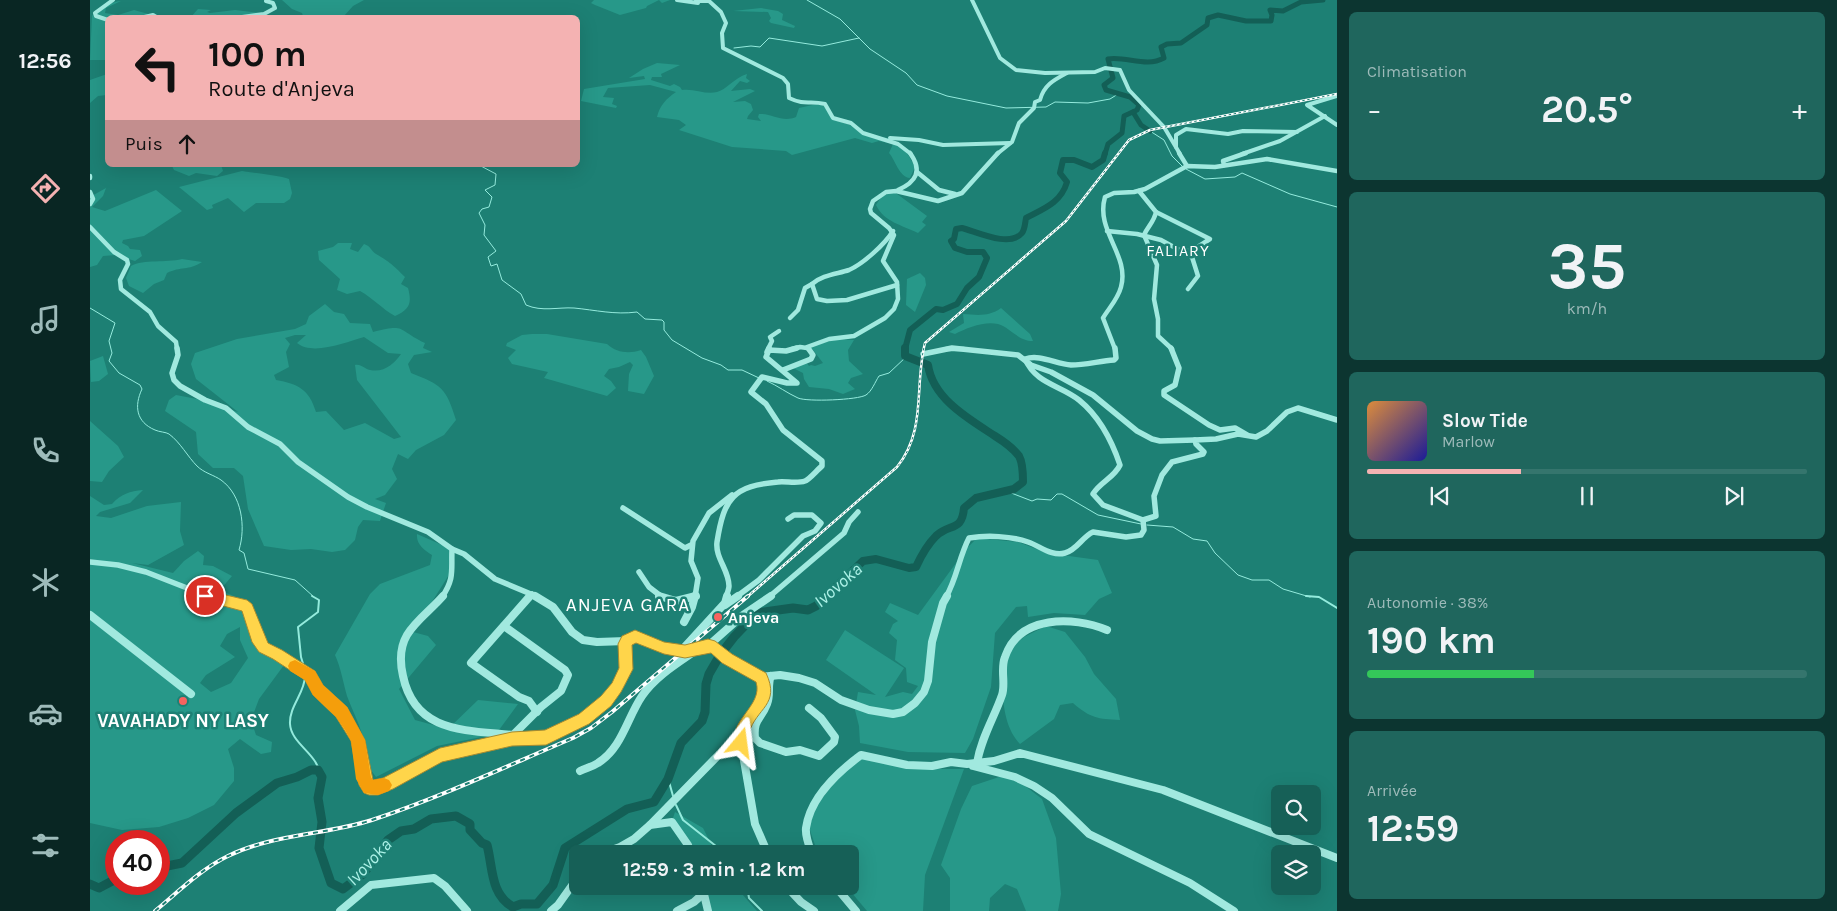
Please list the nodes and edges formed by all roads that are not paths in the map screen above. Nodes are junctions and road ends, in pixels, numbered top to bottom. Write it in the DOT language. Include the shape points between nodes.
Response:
graph roads {
  1 [pos="113,0"];
  2 [pos="677,0"];
  3 [pos="972,0"];
  4 [pos="266,1"];
  5 [pos="709,1"];
  6 [pos="698,2"];
  7 [pos="257,15"];
  8 [pos="105,19"];
  9 [pos="1067,72"];
  10 [pos="1337,96"];
  11 [pos="1325,116"];
  12 [pos="1337,126"];
  13 [pos="1297,132"];
  14 [pos="871,136"];
  15 [pos="1010,143"];
  16 [pos="1177,150"];
  17 [pos="1185,161"];
  18 [pos="1224,165"];
  19 [pos="1196,166"];
  20 [pos="1185,167"];
  21 [pos="917,172"];
  22 [pos="1337,172"];
  23 [pos="896,191"];
  24 [pos="1139,191"];
  25 [pos="90,192"];
  26 [pos="958,195"];
  27 [pos="90,204"];
  28 [pos="1156,212"];
  29 [pos="90,226"];
  30 [pos="893,231"];
  31 [pos="1107,231"];
  32 [pos="1144,235"];
  33 [pos="1182,251"];
  34 [pos="812,284"];
  35 [pos="897,284"];
  36 [pos="1188,289"];
  37 [pos="790,318"];
  38 [pos="779,331"];
  39 [pos="807,348"];
  40 [pos="767,352"];
  41 [pos="923,354"];
  42 [pos="1025,359"];
  43 [pos="783,370"];
  44 [pos="1337,420"];
  45 [pos="1247,435"];
  46 [pos="1195,440"];
  47 [pos="734,494"];
  48 [pos="623,508"];
  49 [pos="858,512"];
  50 [pos="788,519"];
  51 [pos="1144,524"];
  52 [pos="691,546"];
  53 [pos="452,549"];
  54 [pos="90,562"];
  55 [pos="639,572"];
  56 [pos="532,594"];
  57 [pos="696,596"];
  58 [pos="725,605"];
  59 [pos="90,615"];
  60 [pos="684,622"];
  61 [pos="504,626"];
  62 [pos="1107,630"];
  63 [pos="626,640"];
  64 [pos="711,647"];
  65 [pos="699,649"];
  66 [pos="681,650"];
  67 [pos="771,676"];
  68 [pos="762,677"];
  69 [pos="191,694"];
  70 [pos="809,708"];
  71 [pos="537,712"];
  72 [pos="742,730"];
  73 [pos="513,737"];
  74 [pos="977,763"];
  75 [pos="967,764"];
  76 [pos="580,771"];
  77 [pos="650,824"];
  78 [pos="620,845"];
  79 [pos="688,845"];
  80 [pos="764,845"];
  81 [pos="810,845"];
  82 [pos="1337,858"];
  83 [pos="569,890"];
  84 [pos="699,895"];
  85 [pos="704,895"];
  86 [pos="794,895"];
  87 [pos="843,895"];
  88 [pos="340,911"];
  89 [pos="467,911"];
  90 [pos="550,911"];
  91 [pos="677,911"];
  92 [pos="708,911"];
  93 [pos="814,911"];
  94 [pos="856,911"];
  95 [pos="1234,911"];
  1 -- 8 [label="street" via="95,13"];
  2 -- 6 [label="street"];
  3 -- 9 [label="street" via="1000,58 1009,66 1016,70"];
  4 -- 7 [label="street" via="273,3 275,8"];
  5 -- 6 [label="street"];
  5 -- 14 [label="street" via="721,12 726,23 722,33 723,48 783,78 788,84 788,98 802,104 825,104 833,118 851,123"];
  9 -- 15 [label="street" via="1049,83 1042,97 1019,123"];
  9 -- 16 [label="street" via="1095,72 1105,68 1120,70 1129,90 1164,127"];
  10 -- 11 [label="street" via="1307,105"];
  11 -- 12 [label="street"];
  11 -- 13 [label="street"];
  13 -- 16 [label="street" via="1243,131 1228,134 1186,129 1176,135"];
  13 -- 18 [label="street" via="1223,161"];
  14 -- 15 [label="street" via="943,145"];
  14 -- 21 [label="street" via="904,147 914,159"];
  15 -- 26 [label="street" via="993,156"];
  16 -- 17 [label="street"];
  17 -- 19 [label="street"];
  17 -- 20 [label="street"];
  18 -- 19 [label="street"];
  18 -- 22 [label="street" via="1267,158"];
  19 -- 20 [label="street"];
  20 -- 24 [label="street"];
  21 -- 23 [label="street" via="912,184"];
  21 -- 26 [label="street" via="938,190"];
  23 -- 26 [label="street" via="938,201"];
  23 -- 30 [label="street" via="883,193 872,201 870,209"];
  24 -- 28 [label="street"];
  24 -- 31 [label="street" via="1105,197 1102,213"];
  25 -- 27 [label="street" via="93,200"];
  28 -- 32 [label="street" via="1154,222"];
  28 -- 33 [label="street" via="1210,239 1194,250"];
  29 -- 53 [label="street" via="114,252 127,260 120,280 121,289 150,312 158,326 176,342 178,355 172,373 180,386 226,408 248,427 280,444 298,462 348,497 428,532"];
  30 -- 34 [label="street" via="877,251 851,269 817,279"];
  30 -- 35 [label="street" via="894,239 883,261"];
  31 -- 32 [label="street"];
  31 -- 42 [label="street" via="1121,264 1123,279 1118,297 1103,318 1115,343 1116,358 1081,366"];
  32 -- 33 [label="street"];
  32 -- 45 [label="street" via="1157,265 1154,299 1158,338 1172,349 1179,368 1175,385 1164,391 1164,395 1209,426 1220,430 1235,428"];
  33 -- 36 [label="street" via="1192,257 1198,276"];
  34 -- 35 [label="street" via="817,299 834,301 855,299"];
  34 -- 37 [label="street" via="804,291 798,310"];
  35 -- 39 [label="street" via="898,299 885,318 854,336 829,339"];
  38 -- 40 [label="street" via="770,337 772,341"];
  39 -- 40 [label="street"];
  39 -- 43 [label="street" via="813,355 811,359"];
  40 -- 43 [label="street" via="768,360"];
  41 -- 42 [label="street" via="952,348 1011,354"];
  42 -- 46 [label="street" via="1093,395 1137,431 1152,439"];
  42 -- 51 [label="street" via="1034,375 1079,401 1105,428 1120,465 1117,472 1093,494 1103,504"];
  43 -- 47 [label="street" via="797,383 761,379 751,392 766,404 783,430 822,461 822,466 805,481 759,485"];
  44 -- 45 [label="street" via="1298,408 1256,437"];
  45 -- 46 [label="street"];
  46 -- 51 [label="street" via="1204,452 1172,462 1155,488 1156,516"];
  47 -- 52 [label="street" via="712,510"];
  47 -- 58 [label="street" via="723,514 717,542 717,553 729,585"];
  48 -- 52 [label="street" via="682,547"];
  49 -- 64 [label="street" via="844,533 761,604 743,615"];
  50 -- 58 [label="street" via="794,515 812,515 821,523 815,531 803,536 759,580"];
  51 -- 67 [label="street" via="1141,535 1130,538 1093,532 1076,548 1061,554 1027,541 981,536 969,538 955,581 943,603 932,642 924,692 903,712 893,714 869,710 841,700 799,678"];
  52 -- 57 [label="street" via="692,566 698,575"];
  53 -- 56 [label="street" via="462,552 495,579"];
  53 -- 73 [label="street" via="454,571 448,588 408,633 402,648 400,659 407,696 419,713 438,723"];
  54 -- 73 [label="street" via="146,572 205,596 243,604 251,614 263,648 305,672 318,690 342,712 358,740 364,779 369,787 388,784 440,755"];
  55 -- 57 [label="street" via="666,600"];
  56 -- 61 [label="street"];
  56 -- 63 [label="street" via="553,607 580,639 598,642"];
  57 -- 60 [label="street"];
  58 -- 66 [label="street"];
  59 -- 69 [label="street"];
  61 -- 71 [label="street" via="568,675 561,691"];
  61 -- 71 [label="street" via="470,663 529,701"];
  62 -- 74 [label="street" via="1075,622 1042,623 1023,632 1004,655 1003,690 978,751"];
  63 -- 66 [label="street" via="635,636 664,648"];
  63 -- 73 [label="street" via="625,674 597,710 546,737"];
  64 -- 65 [label="street"];
  64 -- 68 [label="street"];
  65 -- 66 [label="street"];
  65 -- 76 [label="street" via="662,674 643,695 614,747 599,763"];
  67 -- 68 [label="street"];
  67 -- 70 [label="street" via="767,705 754,726 753,736 757,741 786,752 800,750 819,756 835,737"];
  68 -- 72 [label="street" via="765,688 762,697"];
  71 -- 73 [label="street"];
  72 -- 77 [label="street"];
  72 -- 80 [label="street" via="741,743 755,824"];
  74 -- 75 [label="street"];
  74 -- 82 [label="street" via="1020,753 1163,790"];
  75 -- 81 [label="street" via="907,765 861,755 838,775 815,804 806,828"];
  75 -- 95 [label="street" via="1037,786 1077,826 1190,883"];
  77 -- 78 [label="street" via="634,839"];
  77 -- 79 [label="street" via="672,822"];
  83 -- 90 [label="street"];
  84 -- 91 [label="street" via="694,902"];
  85 -- 92 [label="street"];
  86 -- 93 [label="street"];
  87 -- 94 [label="street"];
  88 -- 89 [label="street" via="371,885 434,878"];
}
